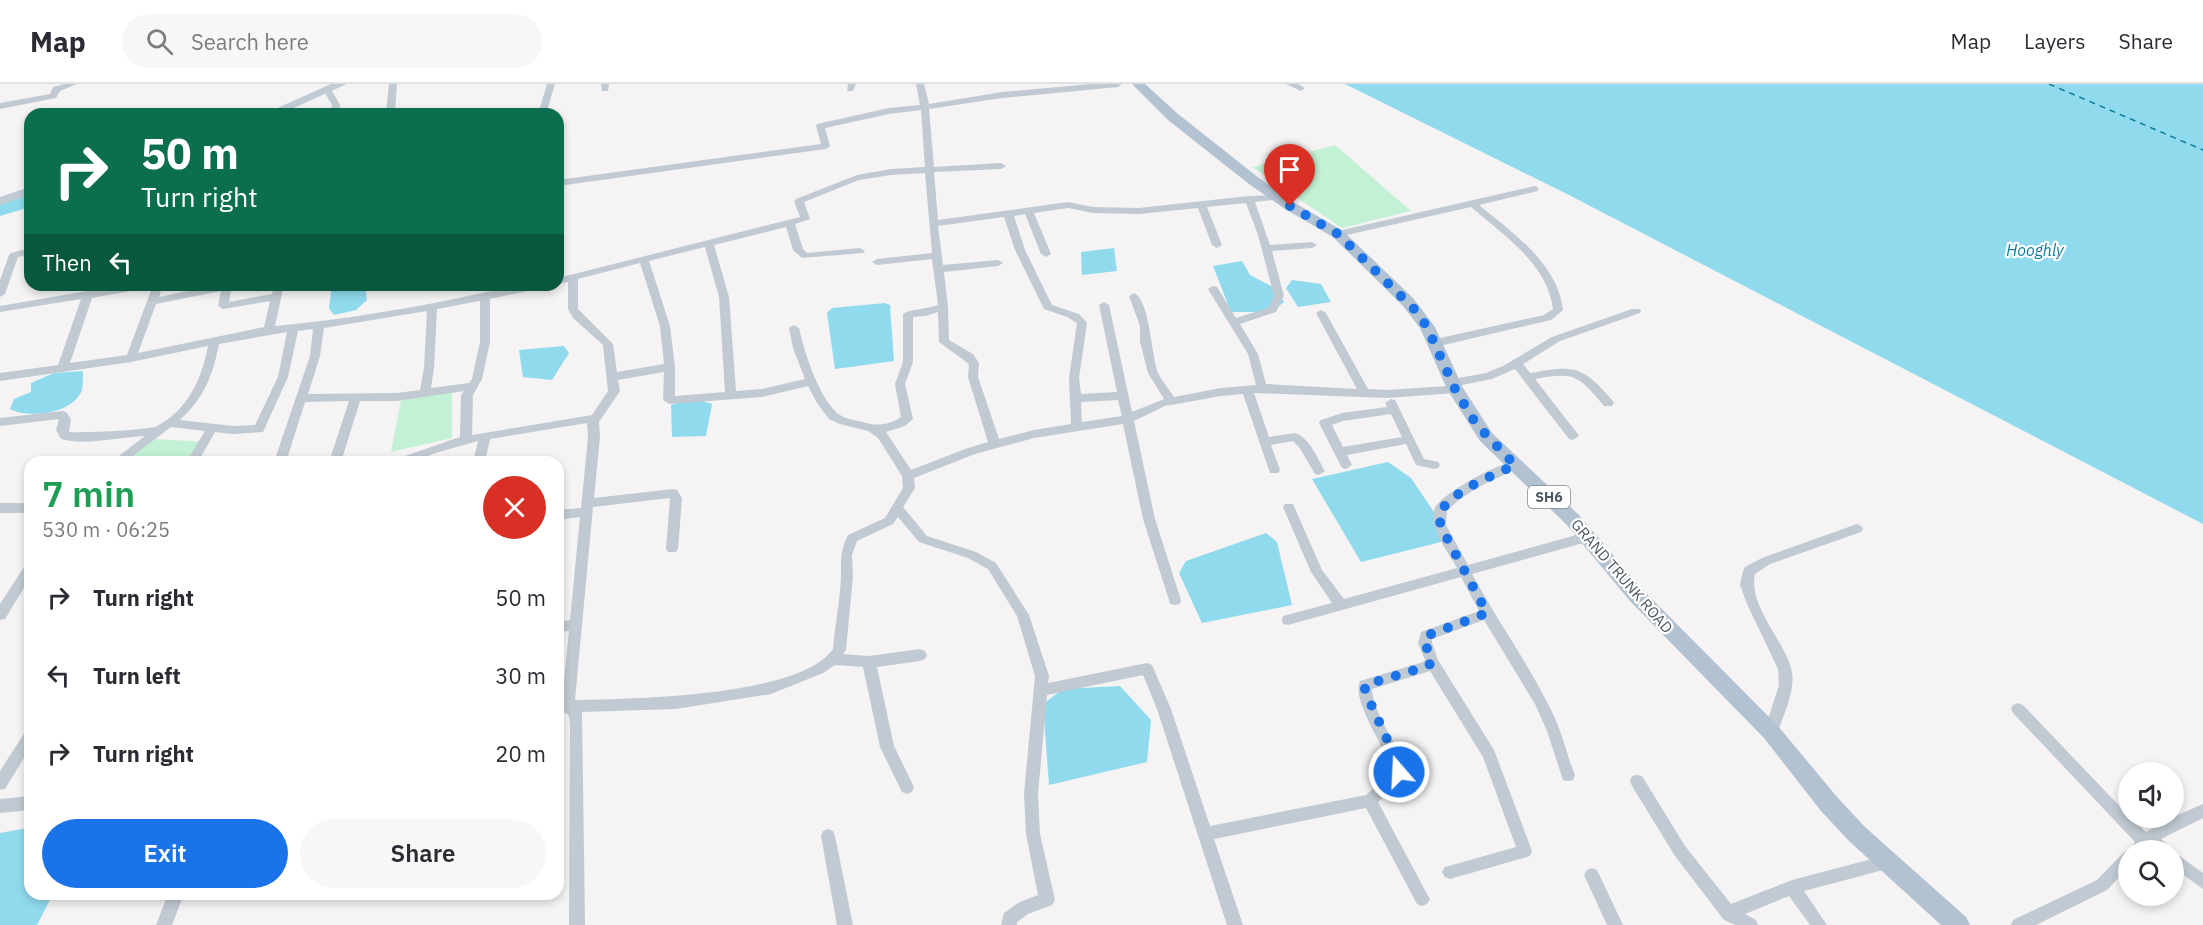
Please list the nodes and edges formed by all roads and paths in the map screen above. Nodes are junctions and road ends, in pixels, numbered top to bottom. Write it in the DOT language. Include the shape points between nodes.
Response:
graph roads {
  1 [pos="73,84"];
  2 [pos="341,84"];
  3 [pos="393,84"];
  4 [pos="551,84"];
  5 [pos="920,84"];
  6 [pos="1118,84"];
  7 [pos="1138,84"];
  8 [pos="1290,84"];
  9 [pos="1031,88"];
  10 [pos="1301,88"];
  11 [pos="328,91"];
  12 [pos="0,106"];
  13 [pos="285,108"];
  14 [pos="336,108"];
  15 [pos="389,108"];
  16 [pos="544,108"];
  17 [pos="925,108"];
  18 [pos="1001,166"];
  19 [pos="931,171"];
  20 [pos="564,182"];
  21 [pos="1535,189"];
  22 [pos="24,193"];
  23 [pos="1276,197"];
  24 [pos="1249,199"];
  25 [pos="0,201"];
  26 [pos="1472,203"];
  27 [pos="1201,204"];
  28 [pos="1028,210"];
  29 [pos="1008,213"];
  30 [pos="790,223"];
  31 [pos="933,224"];
  32 [pos="1338,234"];
  33 [pos="709,244"];
  34 [pos="1217,245"];
  35 [pos="1312,245"];
  36 [pos="1267,248"];
  37 [pos="860,251"];
  38 [pos="24,252"];
  39 [pos="1046,254"];
  40 [pos="937,255"];
  41 [pos="645,260"];
  42 [pos="877,262"];
  43 [pos="998,263"];
  44 [pos="939,269"];
  45 [pos="573,278"];
  46 [pos="564,280"];
  47 [pos="1213,289"];
  48 [pos="113,291"];
  49 [pos="156,291"];
  50 [pos="204,291"];
  51 [pos="226,291"];
  52 [pos="277,291"];
  53 [pos="500,291"];
  54 [pos="0,294"];
  55 [pos="88,295"];
  56 [pos="1134,296"];
  57 [pos="275,297"];
  58 [pos="484,297"];
  59 [pos="152,302"];
  60 [pos="1104,305"];
  61 [pos="432,307"];
  62 [pos="943,307"];
  63 [pos="0,309"];
  64 [pos="1636,311"];
  65 [pos="1321,313"];
  66 [pos="1234,322"];
  67 [pos="319,326"];
  68 [pos="293,328"];
  69 [pos="794,328"];
  70 [pos="269,330"];
  71 [pos="214,343"];
  72 [pos="1435,343"];
  73 [pos="131,358"];
  74 [pos="1516,363"];
  75 [pos="63,367"];
  76 [pos="670,367"];
  77 [pos="0,377"];
  78 [pos="612,377"];
  79 [pos="1527,377"];
  80 [pos="812,381"];
  81 [pos="474,386"];
  82 [pos="1454,386"];
  83 [pos="1246,388"];
  84 [pos="1262,388"];
  85 [pos="1365,393"];
  86 [pos="425,394"];
  87 [pos="1387,394"];
  88 [pos="731,395"];
  89 [pos="1124,396"];
  90 [pos="303,398"];
  91 [pos="356,398"];
  92 [pos="1075,398"];
  93 [pos="1172,402"];
  94 [pos="1608,403"];
  95 [pos="1395,410"];
  96 [pos="596,418"];
  97 [pos="1128,419"];
  98 [pos="0,422"];
  99 [pos="169,423"];
  100 [pos="1077,426"];
  101 [pos="212,428"];
  102 [pos="876,431"];
  103 [pos="156,432"];
  104 [pos="485,436"];
  105 [pos="1573,436"];
  106 [pos="466,439"];
  107 [pos="1407,440"];
  108 [pos="1264,442"];
  109 [pos="995,445"];
  110 [pos="1338,452"];
  111 [pos="125,456"];
  112 [pos="196,456"];
  113 [pos="282,456"];
  114 [pos="337,456"];
  115 [pos="416,456"];
  116 [pos="480,456"];
  117 [pos="1346,465"];
  118 [pos="1434,465"];
  119 [pos="1515,465"];
  120 [pos="1274,470"];
  121 [pos="1319,471"];
  122 [pos="908,476"];
  123 [pos="1290,507"];
  124 [pos="0,508"];
  125 [pos="24,508"];
  126 [pos="586,508"];
  127 [pos="897,508"];
  128 [pos="564,514"];
  129 [pos="1857,529"];
  130 [pos="1587,537"];
  131 [pos="672,549"];
  132 [pos="1464,570"];
  133 [pos="23,588"];
  134 [pos="1176,600"];
  135 [pos="1341,605"];
  136 [pos="1487,613"];
  137 [pos="0,615"];
  138 [pos="1288,620"];
  139 [pos="576,624"];
  140 [pos="564,626"];
  141 [pos="920,655"];
  142 [pos="833,659"];
  143 [pos="869,662"];
  144 [pos="1432,662"];
  145 [pos="1041,690"];
  146 [pos="564,700"];
  147 [pos="564,706"];
  148 [pos="564,707"];
  149 [pos="2018,709"];
  150 [pos="1771,732"];
  151 [pos="24,746"];
  152 [pos="1568,775"];
  153 [pos="1637,781"];
  154 [pos="0,784"];
  155 [pos="908,787"];
  156 [pos="1370,801"];
  157 [pos="24,804"];
  158 [pos="0,806"];
  159 [pos="2203,811"];
  160 [pos="1205,834"];
  161 [pos="828,836"];
  162 [pos="2139,840"];
  163 [pos="2149,840"];
  164 [pos="1887,862"];
  165 [pos="2184,867"];
  166 [pos="2118,868"];
  167 [pos="1450,872"];
  168 [pos="1592,874"];
  169 [pos="2203,882"];
  170 [pos="1792,887"];
  171 [pos="1422,899"];
  172 [pos="174,900"];
  173 [pos="1731,919"];
  174 [pos="164,925"];
  175 [pos="577,925"];
  176 [pos="845,925"];
  177 [pos="1010,925"];
  178 [pos="1233,925"];
  179 [pos="1615,925"];
  180 [pos="1750,925"];
  181 [pos="1819,925"];
  182 [pos="1958,925"];
  183 [pos="2019,925"];
  1 -- 12 [label="street" via="56,89 53,96"];
  2 -- 11 [label="street"];
  3 -- 15 [label="street"];
  4 -- 16 [label="street"];
  5 -- 17 [label="street"];
  6 -- 9 [label="street"];
  7 -- 23 [label="main road, GRAND TRUNK ROAD / SH6" via="1173,117"];
  8 -- 10 [label="street"];
  9 -- 17 [label="street"];
  11 -- 13 [label="street"];
  11 -- 14 [label="street"];
  17 -- 19 [label="street"];
  17 -- 20 [label="street" via="889,111 820,126 826,146"];
  18 -- 19 [label="street"];
  19 -- 30 [label="street" via="857,178 799,201 805,219"];
  19 -- 31 [label="street"];
  21 -- 26 [label="street"];
  22 -- 25 [label="street"];
  23 -- 24 [label="street"];
  23 -- 32 [label="main road, GRAND TRUNK ROAD / SH6"];
  24 -- 27 [label="street"];
  24 -- 36 [label="street"];
  26 -- 32 [label="street"];
  26 -- 72 [label="street" via="1529,255 1557,294 1558,310 1547,318"];
  27 -- 28 [label="street" via="1131,211 1074,205"];
  27 -- 34 [label="street"];
  28 -- 29 [label="street"];
  28 -- 39 [label="street"];
  29 -- 31 [label="street"];
  29 -- 92 [label="street" via="1020,250 1048,307 1073,314 1082,323"];
  30 -- 33 [label="street"];
  30 -- 37 [label="street" via="798,250 804,256"];
  31 -- 40 [label="street"];
  32 -- 72 [label="main road, GRAND TRUNK ROAD / SH6" via="1416,311"];
  33 -- 41 [label="street"];
  33 -- 88 [label="street" via="724,297"];
  35 -- 36 [label="street"];
  36 -- 66 [label="street" via="1279,296 1277,303 1272,310"];
  38 -- 54 [label="street" via="14,255"];
  40 -- 42 [label="street"];
  40 -- 44 [label="street"];
  41 -- 45 [label="street"];
  41 -- 76 [label="street" via="665,326"];
  43 -- 44 [label="street"];
  44 -- 62 [label="street"];
  45 -- 46 [label="street"];
  45 -- 78 [label="street" via="573,309 608,344"];
  47 -- 66 [label="street"];
  48 -- 55 [label="street"];
  49 -- 59 [label="street"];
  50 -- 59 [label="street"];
  51 -- 57 [label="street" via="223,306"];
  52 -- 57 [label="street"];
  53 -- 58 [label="street"];
  55 -- 63 [label="street"];
  55 -- 75 [label="street"];
  56 -- 93 [label="street" via="1145,326 1153,373"];
  57 -- 70 [label="street"];
  58 -- 61 [label="street"];
  58 -- 81 [label="street" via="485,342"];
  59 -- 73 [label="street"];
  60 -- 89 [label="street"];
  61 -- 67 [label="street"];
  61 -- 86 [label="street"];
  62 -- 102 [label="street" via="908,314 908,362 900,384 907,418"];
  62 -- 109 [label="street" via="944,342 974,363 973,377"];
  64 -- 74 [label="street" via="1556,339"];
  65 -- 85 [label="street"];
  66 -- 84 [label="street" via="1253,354"];
  67 -- 68 [label="street"];
  67 -- 90 [label="street"];
  68 -- 70 [label="street"];
  68 -- 101 [label="street" via="283,377 259,429"];
  69 -- 80 [label="street" via="795,341"];
  70 -- 71 [label="street"];
  71 -- 73 [label="street"];
  71 -- 99 [label="street" via="201,390"];
  72 -- 82 [label="main road, GRAND TRUNK ROAD / SH6"];
  73 -- 75 [label="street"];
  74 -- 79 [label="street"];
  74 -- 82 [label="street"];
  75 -- 77 [label="street"];
  76 -- 78 [label="street"];
  76 -- 88 [label="street" via="669,400"];
  78 -- 96 [label="street" via="614,391"];
  79 -- 94 [label="street" via="1577,371"];
  79 -- 105 [label="street"];
  80 -- 88 [label="street" via="762,393"];
  80 -- 102 [label="street" via="832,416"];
  81 -- 86 [label="street"];
  81 -- 106 [label="street" via="467,395"];
  82 -- 87 [label="street"];
  82 -- 119 [label="main road, GRAND TRUNK ROAD / SH6" via="1476,424"];
  83 -- 84 [label="street"];
  83 -- 93 [label="street"];
  83 -- 108 [label="street"];
  84 -- 85 [label="street"];
  85 -- 87 [label="street"];
  86 -- 91 [label="street"];
  87 -- 95 [label="street"];
  89 -- 92 [label="street"];
  89 -- 97 [label="street"];
  90 -- 91 [label="street"];
  90 -- 113 [label="street"];
  91 -- 114 [label="street"];
  92 -- 100 [label="street"];
  93 -- 97 [label="street"];
  95 -- 107 [label="street"];
  95 -- 110 [label="street" via="1325,423"];
  96 -- 104 [label="street"];
  96 -- 126 [label="street"];
  97 -- 100 [label="street"];
  97 -- 134 [label="street" via="1149,519"];
  98 -- 103 [label="street" via="62,415 65,436"];
  99 -- 101 [label="street"];
  99 -- 103 [label="street"];
  100 -- 109 [label="street"];
  101 -- 112 [label="street"];
  102 -- 122 [label="street"];
  103 -- 111 [label="street"];
  104 -- 106 [label="street"];
  104 -- 116 [label="street"];
  106 -- 115 [label="street"];
  107 -- 110 [label="street"];
  107 -- 118 [label="street" via="1420,462"];
  108 -- 120 [label="street"];
  108 -- 121 [label="street" via="1295,436"];
  109 -- 122 [label="street"];
  110 -- 117 [label="street"];
  119 -- 130 [label="main road, GRAND TRUNK ROAD / SH6"];
  119 -- 132 [label="street" via="1474,484 1451,498 1441,510 1440,525"];
  122 -- 127 [label="street" via="909,488"];
  123 -- 135 [label="street" via="1317,572"];
  124 -- 125 [label="street"];
  126 -- 128 [label="street"];
  126 -- 131 [label="street" via="673,493 676,498"];
  126 -- 139 [label="street"];
  127 -- 142 [label="street" via="889,521 852,538 846,555 839,650"];
  127 -- 145 [label="street" via="923,538 992,566 1023,615 1042,676"];
  129 -- 150 [label="street" via="1766,561 1749,571 1746,585 1785,669 1786,685"];
  130 -- 132 [label="street"];
  130 -- 150 [label="main road, GRAND TRUNK ROAD / SH6" via="1637,596"];
  132 -- 135 [label="street"];
  132 -- 136 [label="street"];
  133 -- 137 [label="street"];
  135 -- 138 [label="street"];
  136 -- 144 [label="street" via="1426,636"];
  136 -- 152 [label="street" via="1550,724"];
  139 -- 140 [label="street"];
  139 -- 146 [label="street"];
  141 -- 143 [label="street"];
  142 -- 143 [label="street"];
  142 -- 147 [label="street" via="771,688 676,703"];
  143 -- 155 [label="street" via="887,747"];
  144 -- 156 [label="street" via="1365,685 1399,772"];
  144 -- 167 [label="street" via="1489,754 1525,851"];
  145 -- 160 [label="street" via="1146,669 1164,709"];
  145 -- 177 [label="street" via="1031,794 1033,834 1047,900 1023,908 1009,918"];
  148 -- 175 [label="street" via="576,713 577,724"];
  149 -- 162 [label="street"];
  150 -- 164 [label="main road, GRAND TRUNK ROAD / SH6" via="1829,804"];
  151 -- 154 [label="street"];
  153 -- 173 [label="street" via="1680,851"];
  156 -- 160 [label="street"];
  156 -- 171 [label="street"];
  157 -- 158 [label="street"];
  159 -- 163 [label="street" via="2177,821"];
  160 -- 178 [label="street"];
  161 -- 176 [label="street"];
  164 -- 170 [label="street"];
  164 -- 182 [label="main road, GRAND TRUNK ROAD / SH6"];
  165 -- 169 [label="street"];
  166 -- 183 [label="street" via="2102,885"];
  168 -- 179 [label="street"];
  170 -- 173 [label="street"];
  170 -- 181 [label="street"];
  172 -- 174 [label="street"];
  173 -- 180 [label="street"];
}
